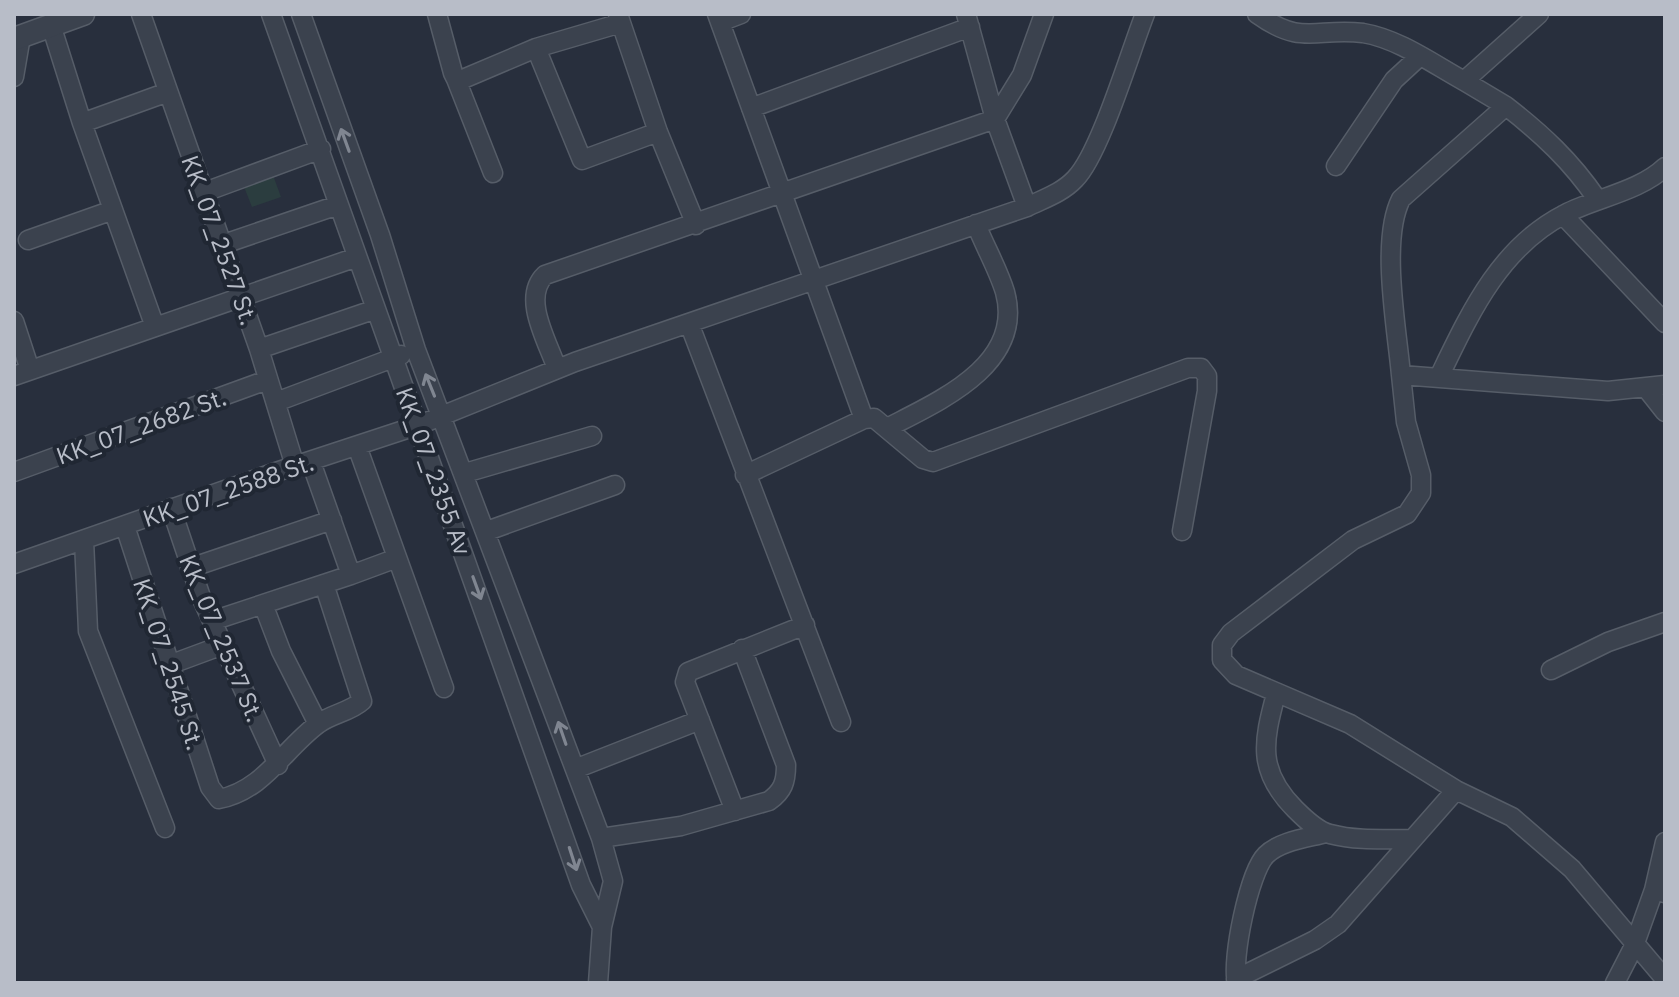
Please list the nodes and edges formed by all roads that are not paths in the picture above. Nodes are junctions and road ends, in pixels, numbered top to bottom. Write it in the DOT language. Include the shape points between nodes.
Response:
graph roads {
  1 [pos="83,14"];
  2 [pos="141,14"];
  3 [pos="271,14"];
  4 [pos="301,14"];
  5 [pos="437,14"];
  6 [pos="741,14"];
  7 [pos="1044,14"];
  8 [pos="1145,14"];
  9 [pos="1257,14"];
  10 [pos="1539,14"];
  11 [pos="619,18"];
  12 [pos="719,18"];
  13 [pos="968,21"];
  14 [pos="51,25"];
  15 [pos="17,38"];
  16 [pos="536,48"];
  17 [pos="1419,57"];
  18 [pos="14,77"];
  19 [pos="456,79"];
  20 [pos="1464,81"];
  21 [pos="168,92"];
  22 [pos="1506,106"];
  23 [pos="751,108"];
  24 [pos="995,119"];
  25 [pos="82,123"];
  26 [pos="658,132"];
  27 [pos="321,149"];
  28 [pos="1336,166"];
  29 [pos="1664,170"];
  30 [pos="493,173"];
  31 [pos="202,193"];
  32 [pos="782,194"];
  33 [pos="1597,199"];
  34 [pos="338,205"];
  35 [pos="1027,207"];
  36 [pos="113,210"];
  37 [pos="1563,215"];
  38 [pos="976,224"];
  39 [pos="696,225"];
  40 [pos="28,240"];
  41 [pos="221,245"];
  42 [pos="357,257"];
  43 [pos="812,282"];
  44 [pos="240,295"];
  45 [pos="376,309"];
  46 [pos="14,321"];
  47 [pos="689,323"];
  48 [pos="1665,323"];
  49 [pos="155,327"];
  50 [pos="259,349"];
  51 [pos="416,350"];
  52 [pos="392,359"];
  53 [pos="557,369"];
  54 [pos="22,373"];
  55 [pos="1401,375"];
  56 [pos="1440,375"];
  57 [pos="267,380"];
  58 [pos="1665,385"];
  59 [pos="1646,388"];
  60 [pos="276,402"];
  61 [pos="1665,412"];
  62 [pos="443,417"];
  63 [pos="864,419"];
  64 [pos="419,425"];
  65 [pos="887,428"];
  66 [pos="592,436"];
  67 [pos="357,446"];
  68 [pos="303,464"];
  69 [pos="14,472"];
  70 [pos="465,473"];
  71 [pos="745,475"];
  72 [pos="615,485"];
  73 [pos="171,508"];
  74 [pos="332,520"];
  75 [pos="125,526"];
  76 [pos="487,531"];
  77 [pos="1182,531"];
  78 [pos="84,540"];
  79 [pos="397,558"];
  80 [pos="14,564"];
  81 [pos="190,568"];
  82 [pos="351,575"];
  83 [pos="324,584"];
  84 [pos="263,604"];
  85 [pos="212,621"];
  86 [pos="1665,622"];
  87 [pos="805,625"];
  88 [pos="223,645"];
  89 [pos="742,649"];
  90 [pos="169,665"];
  91 [pos="1551,670"];
  92 [pos="444,688"];
  93 [pos="1276,694"];
  94 [pos="700,720"];
  95 [pos="841,722"];
  96 [pos="318,724"];
  97 [pos="278,765"];
  98 [pos="575,769"];
  99 [pos="1456,790"];
  100 [pos="735,811"];
  101 [pos="165,828"];
  102 [pos="1326,833"];
  103 [pos="601,838"];
  104 [pos="1411,839"];
  105 [pos="1665,842"];
  106 [pos="1660,891"];
  107 [pos="602,927"];
  108 [pos="1634,946"];
  109 [pos="1665,979"];
  110 [pos="1236,981"];
  111 [pos="598,983"];
  112 [pos="1615,983"];
  1 -- 14 [label="street"];
  2 -- 21 [label="street, KK_07_2527 St."];
  3 -- 27 [label="street, KK_07_2355 Av"];
  51 -- 4 [label="street, KK_07_2355 Av, one-way"];
  5 -- 19 [label="street"];
  6 -- 12 [label="street"];
  7 -- 24 [label="street" via="1022,75"];
  8 -- 35 [label="street, KK_07_2588 St." via="1091,155 1076,179"];
  9 -- 17 [label="street" via="1279,30 1310,37 1362,33"];
  10 -- 20 [label="street"];
  11 -- 16 [label="street"];
  11 -- 26 [label="street"];
  12 -- 23 [label="street"];
  13 -- 23 [label="street"];
  13 -- 24 [label="street"];
  14 -- 15 [label="street"];
  14 -- 25 [label="street"];
  15 -- 18 [label="street"];
  16 -- 19 [label="street"];
  16 -- 26 [label="street" via="582,160"];
  17 -- 20 [label="street"];
  17 -- 28 [label="street" via="1394,80"];
  19 -- 30 [label="street"];
  20 -- 22 [label="street"];
  21 -- 25 [label="street"];
  21 -- 31 [label="street, KK_07_2527 St."];
  22 -- 33 [label="street" via="1574,165"];
  22 -- 55 [label="street" via="1397,208 1393,251"];
  23 -- 32 [label="street"];
  24 -- 32 [label="street"];
  24 -- 35 [label="street"];
  25 -- 36 [label="street"];
  26 -- 39 [label="street"];
  27 -- 31 [label="street"];
  27 -- 34 [label="street, KK_07_2355 Av"];
  29 -- 33 [label="street"];
  31 -- 41 [label="street, KK_07_2527 St."];
  32 -- 39 [label="street"];
  32 -- 43 [label="street"];
  33 -- 37 [label="street"];
  34 -- 41 [label="street"];
  34 -- 42 [label="street, KK_07_2355 Av"];
  35 -- 38 [label="street, KK_07_2588 St."];
  36 -- 40 [label="street"];
  36 -- 49 [label="street"];
  37 -- 48 [label="street"];
  37 -- 56 [label="street" via="1495,272"];
  38 -- 43 [label="street, KK_07_2588 St."];
  38 -- 65 [label="street" via="1005,292 1006,330 987,365 956,391"];
  39 -- 53 [label="street" via="545,275 536,284 533,297"];
  41 -- 44 [label="street, KK_07_2527 St."];
  42 -- 44 [label="street"];
  42 -- 45 [label="street, KK_07_2355 Av"];
  43 -- 47 [label="street, KK_07_2588 St."];
  43 -- 63 [label="street"];
  44 -- 49 [label="street"];
  44 -- 50 [label="street, KK_07_2527 St."];
  45 -- 50 [label="street"];
  45 -- 52 [label="street, KK_07_2355 Av"];
  46 -- 54 [label="street"];
  47 -- 53 [label="street, KK_07_2588 St."];
  47 -- 71 [label="street"];
  49 -- 54 [label="street"];
  50 -- 57 [label="street, KK_07_2527 St."];
  51 -- 52 [label="street"];
  62 -- 51 [label="street, KK_07_2355 Av, one-way"];
  52 -- 60 [label="street"];
  52 -- 64 [label="street, KK_07_2355 Av"];
  53 -- 62 [label="street, KK_07_2588 St."];
  55 -- 56 [label="street"];
  55 -- 93 [label="street" via="1421,493 1407,514 1353,540 1222,645 1227,668"];
  56 -- 59 [label="street" via="1608,391"];
  57 -- 60 [label="street, KK_07_2527 St."];
  57 -- 69 [label="street, KK_07_2682 St."];
  58 -- 59 [label="street"];
  59 -- 61 [label="street"];
  60 -- 68 [label="street, KK_07_2527 St."];
  62 -- 64 [label="street, KK_07_2588 St."];
  62 -- 70 [label="street, KK_07_2355 Av"];
  63 -- 65 [label="street" via="874,418"];
  63 -- 71 [label="street"];
  64 -- 67 [label="street, KK_07_2588 St."];
  64 -- 107 [label="street, KK_07_2355 Av, one-way" via="581,885"];
  65 -- 77 [label="street" via="933,462 1188,368 1201,368 1207,391"];
  66 -- 70 [label="street"];
  67 -- 68 [label="street, KK_07_2588 St."];
  67 -- 79 [label="street"];
  68 -- 73 [label="street, KK_07_2588 St."];
  68 -- 74 [label="street, KK_07_2527 St."];
  70 -- 76 [label="street, KK_07_2355 Av"];
  71 -- 87 [label="street"];
  72 -- 76 [label="street"];
  73 -- 75 [label="street, KK_07_2588 St."];
  73 -- 81 [label="street, KK_07_2537 St."];
  74 -- 81 [label="street"];
  74 -- 82 [label="street, KK_07_2527 St."];
  75 -- 78 [label="street, KK_07_2588 St."];
  75 -- 90 [label="street, KK_07_2545 St."];
  98 -- 76 [label="street, KK_07_2355 Av, one-way"];
  78 -- 80 [label="street, KK_07_2588 St."];
  78 -- 101 [label="street" via="88,631"];
  79 -- 82 [label="street"];
  79 -- 92 [label="street"];
  81 -- 85 [label="street, KK_07_2537 St."];
  82 -- 83 [label="street"];
  83 -- 84 [label="street"];
  83 -- 96 [label="street" via="362,701"];
  84 -- 85 [label="street"];
  84 -- 96 [label="street"];
  85 -- 88 [label="street, KK_07_2537 St."];
  86 -- 91 [label="street"];
  87 -- 89 [label="street"];
  87 -- 95 [label="street"];
  88 -- 90 [label="street"];
  88 -- 97 [label="street, KK_07_2537 St."];
  89 -- 94 [label="street" via="688,672 685,682"];
  89 -- 100 [label="street" via="786,765 786,781 769,801"];
  90 -- 97 [label="street, KK_07_2545 St." via="210,787 219,799"];
  93 -- 99 [label="street" via="1350,724"];
  93 -- 102 [label="street" via="1266,733 1266,766 1278,792"];
  94 -- 98 [label="street"];
  94 -- 100 [label="street"];
  96 -- 97 [label="street"];
  98 -- 103 [label="street, KK_07_2355 Av"];
  99 -- 104 [label="street"];
  99 -- 108 [label="street" via="1512,817 1560,859"];
  100 -- 103 [label="street" via="681,826"];
  102 -- 104 [label="street" via="1352,839"];
  102 -- 110 [label="street" via="1276,848 1259,864"];
  103 -- 107 [label="street, KK_07_2355 Av" via="613,881"];
  104 -- 110 [label="street" via="1338,924"];
  105 -- 106 [label="street"];
  106 -- 108 [label="street"];
  107 -- 111 [label="street, KK_07_2355 Av"];
  108 -- 109 [label="street"];
  108 -- 112 [label="street"];
}
